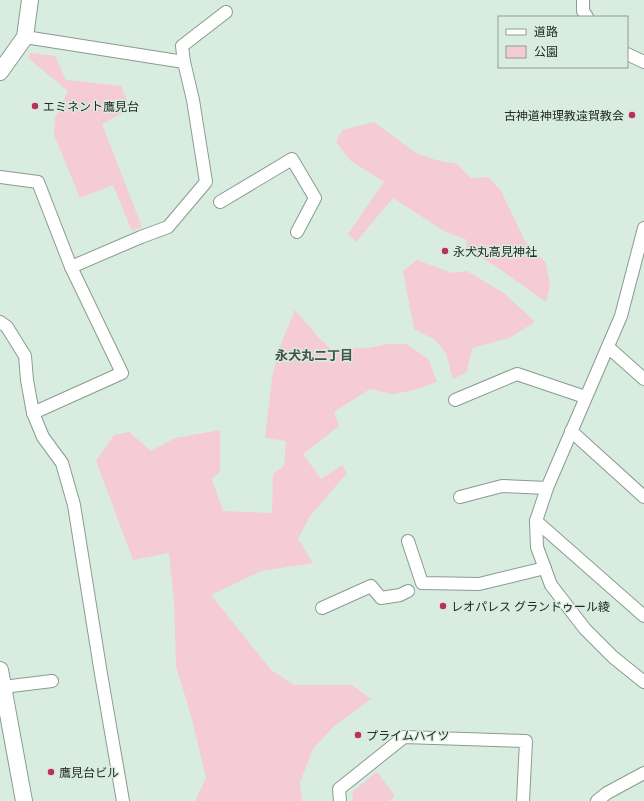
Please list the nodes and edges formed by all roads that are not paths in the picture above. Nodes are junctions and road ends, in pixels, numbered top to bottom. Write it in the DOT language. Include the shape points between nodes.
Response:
graph roads {
  1 [pos="30,0"];
  2 [pos="583,0"];
  3 [pos="226,12"];
  4 [pos="586,16"];
  5 [pos="25,37"];
  6 [pos="628,54"];
  7 [pos="184,62"];
  8 [pos="644,62"];
  9 [pos="0,72"];
  10 [pos="0,177"];
  11 [pos="220,202"];
  12 [pos="644,228"];
  13 [pos="297,232"];
  14 [pos="643,242"];
  15 [pos="71,267"];
  16 [pos="0,322"];
  17 [pos="608,346"];
  18 [pos="644,379"];
  19 [pos="585,398"];
  20 [pos="455,400"];
  21 [pos="32,413"];
  22 [pos="571,431"];
  23 [pos="547,488"];
  24 [pos="644,497"];
  25 [pos="460,498"];
  26 [pos="536,521"];
  27 [pos="408,541"];
  28 [pos="545,568"];
  29 [pos="408,590"];
  30 [pos="322,608"];
  31 [pos="644,616"];
  32 [pos="0,670"];
  33 [pos="643,680"];
  34 [pos="52,681"];
  35 [pos="3,687"];
  36 [pos="6,733"];
  37 [pos="644,773"];
  38 [pos="24,801"];
  39 [pos="123,801"];
  40 [pos="340,801"];
  41 [pos="523,801"];
  42 [pos="597,801"];
  1 -- 5 [label="street"];
  2 -- 4 [label="street" via="583,11"];
  3 -- 7 [label="street" via="182,46"];
  5 -- 7 [label="street"];
  5 -- 9 [label="street"];
  6 -- 8 [label="street"];
  7 -- 15 [label="street" via="206,182 168,226"];
  10 -- 15 [label="street" via="38,182"];
  11 -- 13 [label="street" via="292,159 315,198"];
  12 -- 14 [label="street"];
  14 -- 17 [label="street" via="621,316"];
  15 -- 21 [label="street" via="122,373"];
  16 -- 21 [label="street" via="7,327 25,356"];
  17 -- 18 [label="street"];
  17 -- 19 [label="street"];
  19 -- 20 [label="street" via="517,374"];
  19 -- 22 [label="street"];
  21 -- 39 [label="street" via="43,437 62,463 74,505"];
  22 -- 23 [label="street"];
  22 -- 24 [label="street"];
  23 -- 25 [label="street" via="502,486"];
  23 -- 26 [label="street"];
  26 -- 28 [label="street" via="537,547"];
  26 -- 31 [label="street"];
  27 -- 28 [label="street" via="422,583 479,584"];
  28 -- 33 [label="street" via="551,585 585,629 613,657"];
  29 -- 30 [label="street" via="400,595 381,598 371,586"];
  32 -- 35 [label="street"];
  34 -- 35 [label="street"];
  35 -- 36 [label="street"];
  36 -- 38 [label="street"];
  37 -- 42 [label="street"];
  40 -- 41 [label="street" via="339,789 404,737 526,742"];
}
